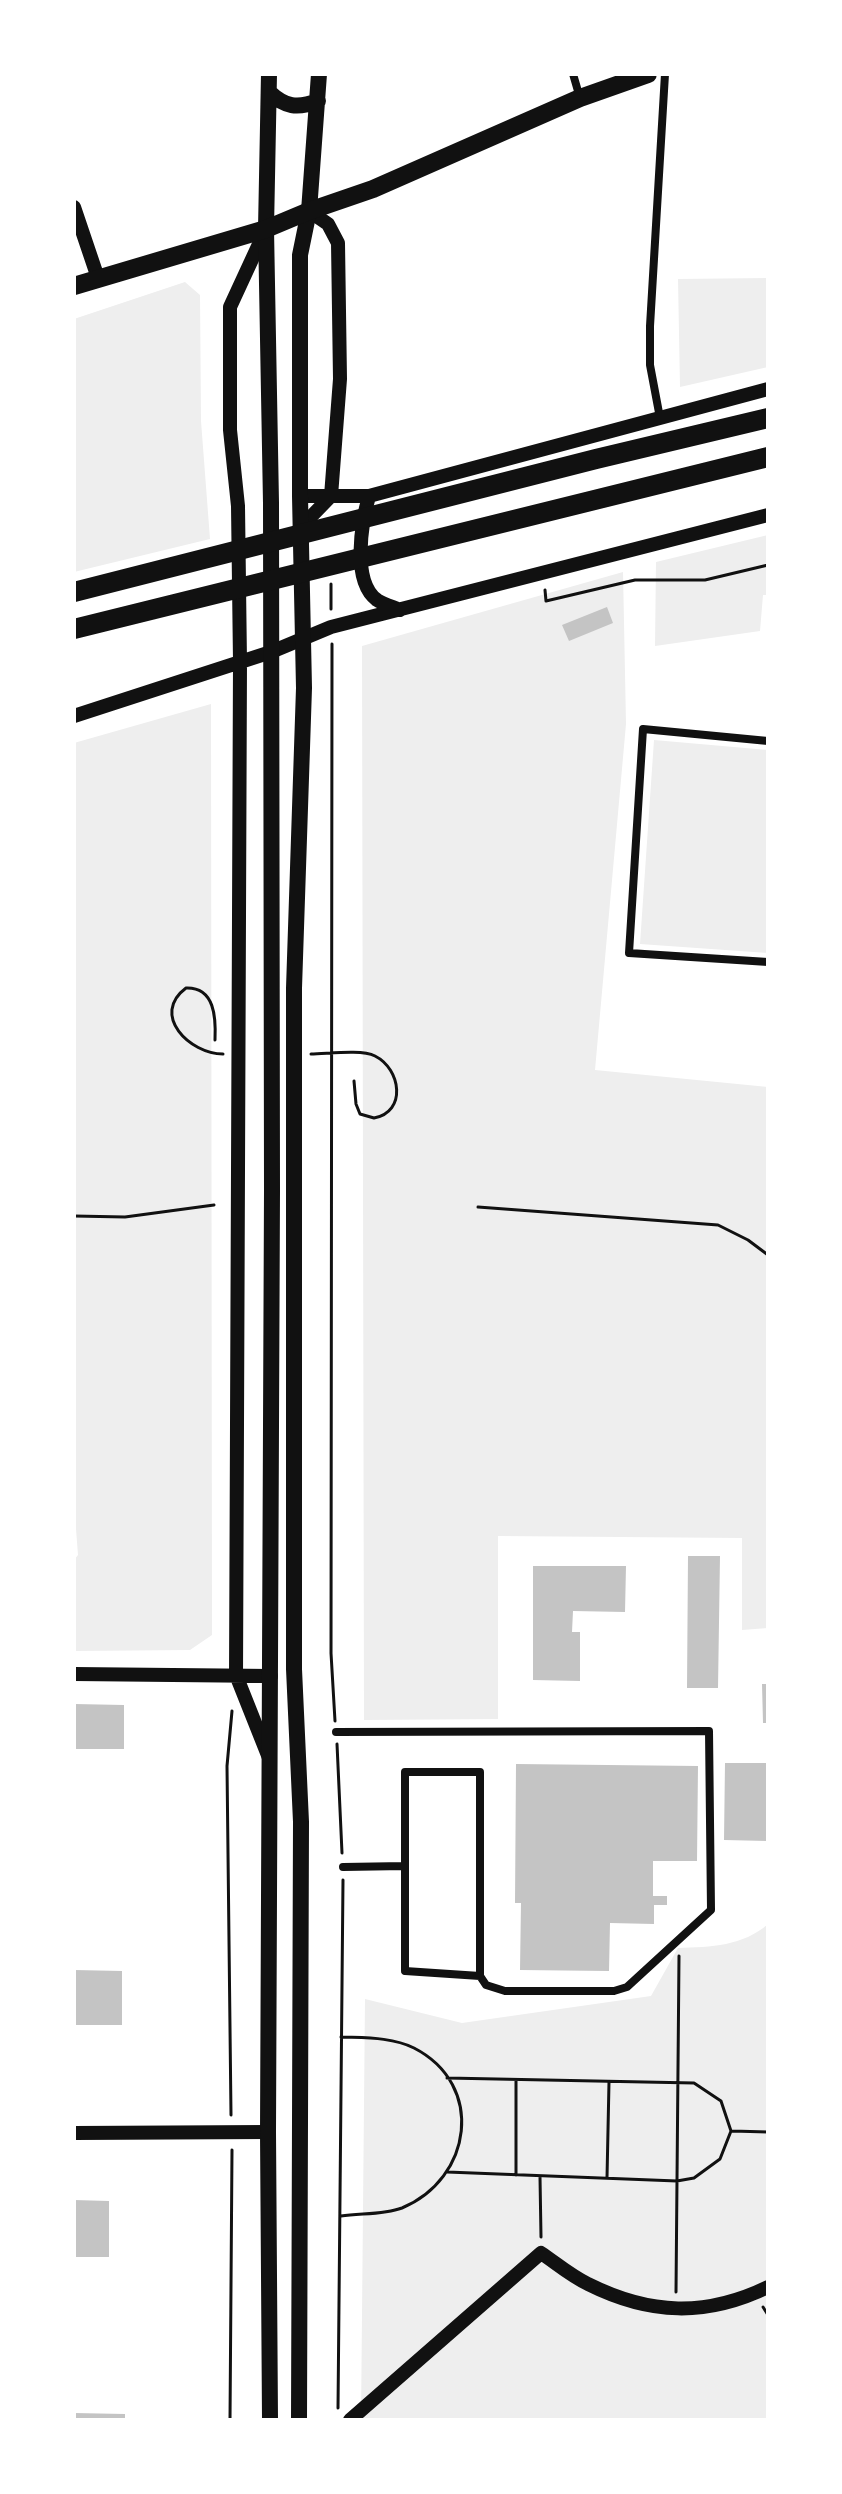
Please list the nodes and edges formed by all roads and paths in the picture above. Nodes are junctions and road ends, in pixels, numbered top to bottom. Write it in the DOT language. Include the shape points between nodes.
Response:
graph roads {
  1 [pos="269,74"];
  2 [pos="319,74"];
  3 [pos="573,74"];
  4 [pos="648,74"];
  5 [pos="665,74"];
  6 [pos="269,92"];
  7 [pos="580,98"];
  8 [pos="318,101"];
  9 [pos="74,207"];
  10 [pos="309,211"];
  11 [pos="266,229"];
  12 [pos="98,278"];
  13 [pos="74,286"];
  14 [pos="768,389"];
  15 [pos="660,418"];
  16 [pos="768,418"];
  17 [pos="768,457"];
  18 [pos="300,496"];
  19 [pos="331,496"];
  20 [pos="369,496"];
  21 [pos="768,515"];
  22 [pos="301,527"];
  23 [pos="768,565"];
  24 [pos="544,574"];
  25 [pos="331,583"];
  26 [pos="74,592"];
  27 [pos="400,610"];
  28 [pos="331,627"];
  29 [pos="74,629"];
  30 [pos="304,639"];
  31 [pos="271,652"];
  32 [pos="240,662"];
  33 [pos="74,716"];
  34 [pos="768,741"];
  35 [pos="768,962"];
  36 [pos="214,1205"];
  37 [pos="478,1207"];
  38 [pos="74,1216"];
  39 [pos="768,1255"];
  40 [pos="74,1674"];
  41 [pos="236,1675"];
  42 [pos="271,1676"];
  43 [pos="336,1732"];
  44 [pos="271,1762"];
  45 [pos="405,1866"];
  46 [pos="343,1867"];
  47 [pos="679,1952"];
  48 [pos="480,1976"];
  49 [pos="341,2037"];
  50 [pos="447,2078"];
  51 [pos="516,2080"];
  52 [pos="609,2082"];
  53 [pos="678,2084"];
  54 [pos="731,2131"];
  55 [pos="232,2132"];
  56 [pos="268,2132"];
  57 [pos="768,2132"];
  58 [pos="74,2133"];
  59 [pos="447,2172"];
  60 [pos="516,2175"];
  61 [pos="540,2176"];
  62 [pos="607,2178"];
  63 [pos="677,2181"];
  64 [pos="341,2216"];
  65 [pos="541,2253"];
  66 [pos="768,2287"];
  67 [pos="676,2308"];
  68 [pos="230,2420"];
  69 [pos="270,2420"];
  70 [pos="299,2420"];
  71 [pos="336,2420"];
  72 [pos="350,2420"];
  1 -- 6 [label="main road"];
  2 -- 8 [label="main road"];
  3 -- 7 [label="street"];
  4 -- 7 [label="highway"];
  5 -- 15 [label="street" via="650,326 650,365"];
  6 -- 8 [label="main road" via="281,103 300,108"];
  6 -- 11 [label="main road"];
  7 -- 10 [label="highway" via="373,189"];
  8 -- 10 [label="main road"];
  9 -- 12 [label="street"];
  10 -- 11 [label="highway"];
  10 -- 18 [label="main road" via="300,255"];
  10 -- 19 [label="street" via="328,224 338,243 340,379"];
  11 -- 12 [label="highway"];
  11 -- 31 [label="main road"];
  11 -- 32 [label="street" via="230,307"];
  12 -- 13 [label="highway"];
  14 -- 15 [label="street"];
  15 -- 20 [label="street"];
  16 -- 26 [label="highway"];
  17 -- 29 [label="highway"];
  18 -- 19 [label="street"];
  18 -- 22 [label="main road"];
  19 -- 20 [label="street"];
  19 -- 22 [label="street"];
  20 -- 27 [label="street" via="360,530 363,576 375,599"];
  21 -- 24 [label="street"];
  22 -- 30 [label="main road"];
  23 -- 24 [label="path" via="705,580 635,580 546,601"];
  24 -- 27 [label="street"];
  25 -- 28 [label="path"];
  27 -- 28 [label="street"];
  28 -- 30 [label="street"];
  28 -- 43 [label="path" via="331,1605"];
  30 -- 31 [label="street"];
  30 -- 70 [label="main road" via="294,988 294,1669 301,1822"];
  31 -- 32 [label="street"];
  31 -- 42 [label="main road"];
  32 -- 33 [label="street"];
  32 -- 41 [label="street"];
  34 -- 35 [label="street" via="643,729 629,953"];
  36 -- 38 [label="path" via="125,1217"];
  37 -- 39 [label="path" via="718,1225"];
  40 -- 41 [label="street"];
  41 -- 42 [label="street"];
  41 -- 44 [label="street"];
  41 -- 55 [label="path" via="227,1766"];
  42 -- 44 [label="main road"];
  43 -- 46 [label="path"];
  43 -- 48 [label="street" via="709,1731 711,1910 627,1987 614,1991 505,1991 486,1985"];
  44 -- 56 [label="main road"];
  45 -- 46 [label="street"];
  45 -- 48 [label="street" via="405,1971"];
  45 -- 48 [label="street" via="405,1772 480,1772"];
  46 -- 49 [label="path"];
  47 -- 53 [label="path"];
  49 -- 50 [label="path" via="403,2043 426,2056"];
  49 -- 64 [label="path"];
  50 -- 51 [label="path"];
  50 -- 59 [label="path" via="458,2098 462,2127"];
  51 -- 52 [label="path"];
  51 -- 60 [label="path"];
  52 -- 53 [label="path"];
  52 -- 62 [label="path"];
  53 -- 54 [label="path" via="694,2083 721,2101"];
  53 -- 63 [label="path"];
  54 -- 57 [label="path"];
  54 -- 63 [label="path" via="720,2159 694,2178"];
  55 -- 56 [label="street"];
  55 -- 58 [label="street"];
  55 -- 68 [label="path"];
  56 -- 69 [label="main road"];
  59 -- 60 [label="path"];
  59 -- 64 [label="path" via="427,2194 404,2207"];
  60 -- 61 [label="path"];
  61 -- 62 [label="path"];
  61 -- 65 [label="path"];
  62 -- 63 [label="path"];
  63 -- 67 [label="path"];
  64 -- 71 [label="path"];
  65 -- 67 [label="street" via="586,2284 642,2305"];
  65 -- 72 [label="street"];
  66 -- 67 [label="street" via="739,2301"];
}
